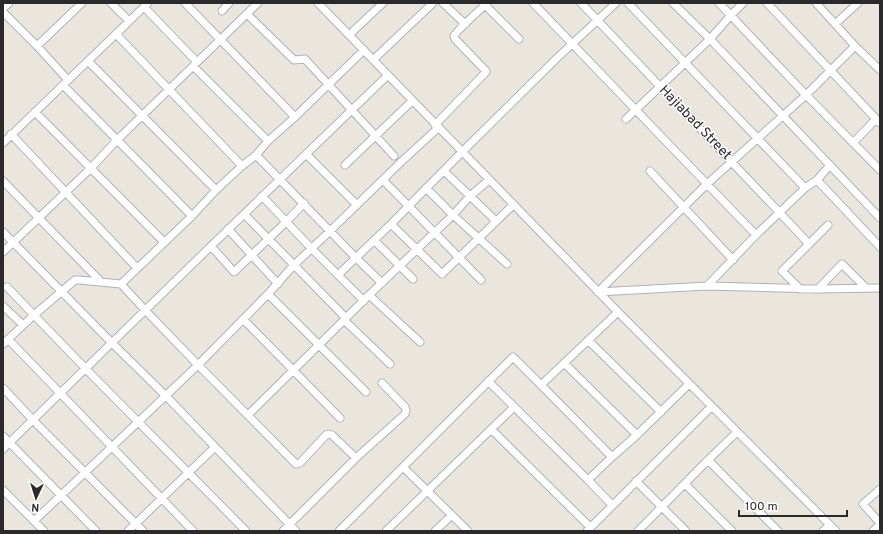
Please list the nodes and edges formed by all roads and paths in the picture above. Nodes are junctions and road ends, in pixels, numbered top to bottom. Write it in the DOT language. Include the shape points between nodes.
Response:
graph roads {
  1 [pos="9,3"];
  2 [pos="82,3"];
  3 [pos="111,3"];
  4 [pos="185,3"];
  5 [pos="229,3"];
  6 [pos="258,3"];
  7 [pos="318,3"];
  8 [pos="383,3"];
  9 [pos="433,3"];
  10 [pos="443,3"];
  11 [pos="533,3"];
  12 [pos="581,3"];
  13 [pos="616,3"];
  14 [pos="628,3"];
  15 [pos="673,3"];
  16 [pos="719,3"];
  17 [pos="743,3"];
  18 [pos="767,3"];
  19 [pos="816,3"];
  20 [pos="858,3"];
  21 [pos="486,4"];
  22 [pos="146,5"];
  23 [pos="3,8"];
  24 [pos="222,11"];
  25 [pos="3,12"];
  26 [pos="247,14"];
  27 [pos="731,15"];
  28 [pos="597,21"];
  29 [pos="129,22"];
  30 [pos="465,24"];
  31 [pos="835,24"];
  32 [pos="116,34"];
  33 [pos="349,35"];
  34 [pos="519,39"];
  35 [pos="710,39"];
  36 [pos="220,40"];
  37 [pos="572,44"];
  38 [pos="37,46"];
  39 [pos="855,46"];
  40 [pos="364,50"];
  41 [pos="373,60"];
  42 [pos="88,61"];
  43 [pos="685,62"];
  44 [pos="195,64"];
  45 [pos="830,70"];
  46 [pos="880,70"];
  47 [pos="388,75"];
  48 [pos="66,82"];
  49 [pos="329,84"];
  50 [pos="660,86"];
  51 [pos="169,90"];
  52 [pos="806,95"];
  53 [pos="412,101"];
  54 [pos="352,110"];
  55 [pos="635,110"];
  56 [pos="35,112"];
  57 [pos="783,115"];
  58 [pos="143,116"];
  59 [pos="294,117"];
  60 [pos="626,119"];
  61 [pos="878,121"];
  62 [pos="437,126"];
  63 [pos="11,134"];
  64 [pos="375,136"];
  65 [pos="758,139"];
  66 [pos="117,140"];
  67 [pos="268,141"];
  68 [pos="3,143"];
  69 [pos="853,143"];
  70 [pos="462,152"];
  71 [pos="306,154"];
  72 [pos="256,155"];
  73 [pos="394,156"];
  74 [pos="732,162"];
  75 [pos="345,165"];
  76 [pos="830,165"];
  77 [pos="242,166"];
  78 [pos="91,168"];
  79 [pos="880,170"];
  80 [pos="444,171"];
  81 [pos="650,171"];
  82 [pos="280,179"];
  83 [pos="383,180"];
  84 [pos="489,180"];
  85 [pos="817,180"];
  86 [pos="3,181"];
  87 [pos="707,184"];
  88 [pos="426,188"];
  89 [pos="805,188"];
  90 [pos="216,190"];
  91 [pos="65,191"];
  92 [pos="262,196"];
  93 [pos="470,196"];
  94 [pos="304,203"];
  95 [pos="357,205"];
  96 [pos="513,205"];
  97 [pos="409,206"];
  98 [pos="683,208"];
  99 [pos="780,213"];
  100 [pos="244,214"];
  101 [pos="453,215"];
  102 [pos="192,216"];
  103 [pos="38,218"];
  104 [pos="880,218"];
  105 [pos="286,221"];
  106 [pos="496,221"];
  107 [pos="391,224"];
  108 [pos="828,225"];
  109 [pos="228,229"];
  110 [pos="330,231"];
  111 [pos="3,232"];
  112 [pos="434,232"];
  113 [pos="756,235"];
  114 [pos="269,238"];
  115 [pos="478,238"];
  116 [pos="374,240"];
  117 [pos="13,242"];
  118 [pos="164,242"];
  119 [pos="809,244"];
  120 [pos="211,246"];
  121 [pos="880,247"];
  122 [pos="312,249"];
  123 [pos="417,249"];
  124 [pos="3,252"];
  125 [pos="252,255"];
  126 [pos="458,257"];
  127 [pos="356,258"];
  128 [pos="732,260"];
  129 [pos="507,264"];
  130 [pos="294,265"];
  131 [pos="399,266"];
  132 [pos="137,268"];
  133 [pos="338,274"];
  134 [pos="413,279"];
  135 [pos="481,280"];
  136 [pos="101,282"];
  137 [pos="382,283"];
  138 [pos="121,284"];
  139 [pos="278,284"];
  140 [pos="707,286"];
  141 [pos="7,287"];
  142 [pos="866,288"];
  143 [pos="880,288"];
  144 [pos="800,289"];
  145 [pos="818,289"];
  146 [pos="61,291"];
  147 [pos="598,292"];
  148 [pos="268,294"];
  149 [pos="369,295"];
  150 [pos="364,301"];
  151 [pos="3,306"];
  152 [pos="145,310"];
  153 [pos="618,312"];
  154 [pos="34,315"];
  155 [pos="243,319"];
  156 [pos="345,319"];
  157 [pos="23,325"];
  158 [pos="588,340"];
  159 [pos="5,341"];
  160 [pos="420,342"];
  161 [pos="112,343"];
  162 [pos="319,345"];
  163 [pos="564,363"];
  164 [pos="390,364"];
  165 [pos="198,365"];
  166 [pos="86,368"];
  167 [pos="294,370"];
  168 [pos="488,381"];
  169 [pos="382,384"];
  170 [pos="689,384"];
  171 [pos="541,385"];
  172 [pos="3,388"];
  173 [pos="366,392"];
  174 [pos="60,394"];
  175 [pos="166,396"];
  176 [pos="514,407"];
  177 [pos="711,407"];
  178 [pos="661,412"];
  179 [pos="248,415"];
  180 [pos="340,418"];
  181 [pos="33,420"];
  182 [pos="138,422"];
  183 [pos="491,429"];
  184 [pos="737,432"];
  185 [pos="637,435"];
  186 [pos="3,436"];
  187 [pos="9,442"];
  188 [pos="112,447"];
  189 [pos="215,447"];
  190 [pos="3,448"];
  191 [pos="612,457"];
  192 [pos="356,458"];
  193 [pos="708,460"];
  194 [pos="403,467"];
  195 [pos="189,472"];
  196 [pos="85,473"];
  197 [pos="588,480"];
  198 [pos="636,481"];
  199 [pos="684,484"];
  200 [pos="880,489"];
  201 [pos="3,490"];
  202 [pos="427,491"];
  203 [pos="62,495"];
  204 [pos="162,498"];
  205 [pos="612,505"];
  206 [pos="662,506"];
  207 [pos="452,515"];
  208 [pos="34,521"];
  209 [pos="136,524"];
  210 [pos="290,524"];
  211 [pos="880,524"];
  212 [pos="830,525"];
  213 [pos="588,529"];
  214 [pos="44,531"];
  215 [pos="96,531"];
  216 [pos="128,531"];
  217 [pos="143,531"];
  218 [pos="193,531"];
  219 [pos="246,531"];
  220 [pos="283,531"];
  221 [pos="296,531"];
  222 [pos="339,531"];
  223 [pos="386,531"];
  224 [pos="435,531"];
  225 [pos="468,531"];
  226 [pos="638,531"];
  227 [pos="686,531"];
  228 [pos="732,531"];
  229 [pos="778,531"];
  230 [pos="823,531"];
  231 [pos="836,531"];
  232 [pos="872,531"];
  1 -- 23 [label="street"];
  2 -- 38 [label="street"];
  3 -- 29 [label="street"];
  4 -- 36 [label="street"];
  5 -- 24 [label="street"];
  6 -- 26 [label="street"];
  7 -- 33 [label="street"];
  8 -- 33 [label="street"];
  9 -- 41 [label="street"];
  10 -- 30 [label="street"];
  11 -- 37 [label="street"];
  12 -- 28 [label="street, Hajiabad Street"];
  13 -- 28 [label="street"];
  14 -- 43 [label="street"];
  15 -- 35 [label="street"];
  16 -- 27 [label="street"];
  17 -- 27 [label="street"];
  18 -- 45 [label="street"];
  19 -- 31 [label="street"];
  20 -- 31 [label="street"];
  21 -- 30 [label="street"];
  21 -- 34 [label="street"];
  22 -- 29 [label="street"];
  22 -- 44 [label="street"];
  25 -- 38 [label="street"];
  26 -- 36 [label="street"];
  26 -- 49 [label="street" via="294,60 305,59"];
  27 -- 35 [label="street"];
  27 -- 52 [label="street"];
  28 -- 37 [label="street"];
  28 -- 50 [label="street, Hajiabad Street"];
  29 -- 32 [label="street"];
  30 -- 62 [label="street" via="454,37 486,72"];
  31 -- 39 [label="street"];
  32 -- 42 [label="street"];
  32 -- 51 [label="street"];
  33 -- 40 [label="street"];
  35 -- 43 [label="street"];
  35 -- 57 [label="street"];
  36 -- 44 [label="street"];
  36 -- 59 [label="street"];
  37 -- 55 [label="street"];
  37 -- 70 [label="street"];
  38 -- 48 [label="street"];
  39 -- 45 [label="street"];
  39 -- 46 [label="street"];
  40 -- 41 [label="street"];
  40 -- 49 [label="street"];
  41 -- 47 [label="street"];
  42 -- 48 [label="street"];
  42 -- 58 [label="street"];
  43 -- 50 [label="street"];
  43 -- 65 [label="street"];
  44 -- 51 [label="street"];
  44 -- 67 [label="street"];
  45 -- 52 [label="street"];
  45 -- 61 [label="street"];
  47 -- 53 [label="street"];
  47 -- 54 [label="street"];
  48 -- 56 [label="street"];
  48 -- 66 [label="street"];
  49 -- 54 [label="street"];
  49 -- 59 [label="street"];
  50 -- 55 [label="street"];
  50 -- 74 [label="street, Hajiabad Street"];
  51 -- 58 [label="street"];
  51 -- 77 [label="street"];
  52 -- 57 [label="street"];
  52 -- 69 [label="street"];
  53 -- 62 [label="street"];
  53 -- 64 [label="street"];
  54 -- 64 [label="street"];
  54 -- 71 [label="street"];
  55 -- 60 [label="street"];
  55 -- 87 [label="street"];
  56 -- 63 [label="street"];
  56 -- 78 [label="street"];
  57 -- 65 [label="street"];
  57 -- 76 [label="street"];
  58 -- 66 [label="street"];
  58 -- 90 [label="street"];
  59 -- 67 [label="street"];
  61 -- 69 [label="street"];
  62 -- 70 [label="street"];
  62 -- 83 [label="street"];
  63 -- 68 [label="street"];
  63 -- 91 [label="street"];
  64 -- 73 [label="street"];
  64 -- 75 [label="street"];
  65 -- 74 [label="street"];
  65 -- 89 [label="street"];
  66 -- 78 [label="street"];
  66 -- 102 [label="street"];
  67 -- 72 [label="street"];
  69 -- 79 [label="street"];
  70 -- 80 [label="street"];
  70 -- 84 [label="street"];
  71 -- 82 [label="street"];
  71 -- 95 [label="street"];
  72 -- 77 [label="street"];
  72 -- 82 [label="street"];
  74 -- 87 [label="street"];
  74 -- 99 [label="street, Hajiabad Street"];
  76 -- 85 [label="street"];
  76 -- 104 [label="street"];
  77 -- 90 [label="street"];
  78 -- 91 [label="street"];
  78 -- 118 [label="street"];
  80 -- 88 [label="street"];
  80 -- 93 [label="street"];
  81 -- 98 [label="street"];
  82 -- 92 [label="street"];
  82 -- 94 [label="street"];
  83 -- 95 [label="street"];
  83 -- 97 [label="street"];
  84 -- 93 [label="street"];
  84 -- 96 [label="street"];
  85 -- 89 [label="street"];
  85 -- 121 [label="street"];
  86 -- 103 [label="street"];
  87 -- 98 [label="street"];
  87 -- 113 [label="street"];
  88 -- 97 [label="street"];
  88 -- 101 [label="street"];
  89 -- 99 [label="street"];
  90 -- 102 [label="street"];
  91 -- 103 [label="street"];
  91 -- 132 [label="street"];
  92 -- 100 [label="street"];
  92 -- 105 [label="street"];
  93 -- 101 [label="street"];
  93 -- 106 [label="street"];
  94 -- 105 [label="street"];
  94 -- 110 [label="street"];
  95 -- 110 [label="street"];
  96 -- 106 [label="street"];
  96 -- 147 [label="street"];
  97 -- 107 [label="street"];
  97 -- 112 [label="street"];
  98 -- 128 [label="street"];
  98 -- 147 [label="street"];
  99 -- 113 [label="street"];
  99 -- 119 [label="street, Hajiabad Street"];
  100 -- 109 [label="street"];
  100 -- 114 [label="street"];
  101 -- 112 [label="street"];
  101 -- 115 [label="street"];
  102 -- 118 [label="street"];
  103 -- 117 [label="street"];
  103 -- 136 [label="street"];
  105 -- 114 [label="street"];
  105 -- 122 [label="street"];
  106 -- 115 [label="street"];
  107 -- 116 [label="street"];
  107 -- 123 [label="street"];
  108 -- 119 [label="street"];
  109 -- 120 [label="street"];
  109 -- 125 [label="street"];
  110 -- 122 [label="street"];
  110 -- 127 [label="street"];
  111 -- 117 [label="street"];
  112 -- 123 [label="street"];
  112 -- 126 [label="street"];
  113 -- 128 [label="street"];
  114 -- 125 [label="street"];
  114 -- 130 [label="street"];
  115 -- 126 [label="street"];
  115 -- 129 [label="street"];
  116 -- 127 [label="street"];
  116 -- 131 [label="street"];
  117 -- 124 [label="street"];
  117 -- 146 [label="street"];
  118 -- 132 [label="street"];
  119 -- 144 [label="street" via="782,271"];
  120 -- 125 [label="street" via="234,272"];
  120 -- 152 [label="street"];
  122 -- 130 [label="street"];
  122 -- 133 [label="street"];
  123 -- 126 [label="street" via="442,274"];
  123 -- 131 [label="street"];
  125 -- 139 [label="street"];
  126 -- 135 [label="street"];
  127 -- 133 [label="street"];
  127 -- 137 [label="street"];
  128 -- 140 [label="street"];
  130 -- 139 [label="street"];
  130 -- 156 [label="street"];
  131 -- 134 [label="street"];
  131 -- 137 [label="street"];
  132 -- 138 [label="street"];
  133 -- 150 [label="street"];
  136 -- 138 [label="street"];
  136 -- 146 [label="street" via="75,280"];
  137 -- 149 [label="street"];
  138 -- 152 [label="street"];
  139 -- 148 [label="street"];
  140 -- 144 [label="street"];
  140 -- 147 [label="street"];
  141 -- 154 [label="street"];
  142 -- 143 [label="street"];
  142 -- 145 [label="street"];
  142 -- 145 [label="street" via="842,264"];
  144 -- 145 [label="street"];
  146 -- 154 [label="street"];
  146 -- 161 [label="street"];
  147 -- 153 [label="street"];
  148 -- 155 [label="street"];
  148 -- 162 [label="street"];
  149 -- 150 [label="street"];
  149 -- 160 [label="street"];
  150 -- 156 [label="street"];
  151 -- 157 [label="street"];
  152 -- 161 [label="street"];
  152 -- 165 [label="street"];
  153 -- 158 [label="street"];
  153 -- 170 [label="street"];
  154 -- 157 [label="street"];
  154 -- 166 [label="street"];
  155 -- 165 [label="street"];
  155 -- 167 [label="street"];
  156 -- 162 [label="street"];
  156 -- 164 [label="street"];
  157 -- 159 [label="street"];
  158 -- 163 [label="street"];
  158 -- 178 [label="street"];
  159 -- 174 [label="street"];
  161 -- 166 [label="street"];
  161 -- 175 [label="street"];
  162 -- 167 [label="street"];
  162 -- 173 [label="street"];
  163 -- 171 [label="street"];
  163 -- 185 [label="street"];
  165 -- 175 [label="street"];
  165 -- 179 [label="street"];
  166 -- 174 [label="street"];
  166 -- 182 [label="street"];
  167 -- 179 [label="street"];
  167 -- 180 [label="street"];
  168 -- 171 [label="street" via="513,357"];
  168 -- 176 [label="street"];
  168 -- 194 [label="street"];
  169 -- 192 [label="street" via="405,407 405,414"];
  170 -- 177 [label="street"];
  170 -- 178 [label="street"];
  171 -- 191 [label="street"];
  172 -- 181 [label="street"];
  174 -- 181 [label="street"];
  174 -- 188 [label="street"];
  175 -- 182 [label="street"];
  175 -- 189 [label="street"];
  176 -- 183 [label="street"];
  176 -- 197 [label="street"];
  177 -- 184 [label="street"];
  177 -- 198 [label="street"];
  178 -- 185 [label="street"];
  179 -- 192 [label="street" via="296,464 300,463 328,434"];
  181 -- 187 [label="street"];
  181 -- 196 [label="street"];
  182 -- 188 [label="street"];
  182 -- 195 [label="street"];
  183 -- 202 [label="street"];
  183 -- 213 [label="street"];
  184 -- 193 [label="street"];
  184 -- 212 [label="street"];
  185 -- 191 [label="street"];
  186 -- 187 [label="street"];
  187 -- 190 [label="street"];
  187 -- 203 [label="street"];
  188 -- 196 [label="street"];
  188 -- 204 [label="street"];
  189 -- 195 [label="street"];
  189 -- 210 [label="street"];
  191 -- 197 [label="street"];
  192 -- 210 [label="street"];
  193 -- 199 [label="street"];
  193 -- 229 [label="street"];
  194 -- 202 [label="street"];
  194 -- 222 [label="street"];
  195 -- 204 [label="street"];
  195 -- 219 [label="street"];
  196 -- 203 [label="street"];
  196 -- 209 [label="street"];
  197 -- 205 [label="street"];
  198 -- 205 [label="street"];
  198 -- 206 [label="street"];
  199 -- 206 [label="street"];
  199 -- 228 [label="street"];
  200 -- 211 [label="street" via="863,504"];
  201 -- 208 [label="street"];
  202 -- 207 [label="street"];
  202 -- 223 [label="street"];
  203 -- 208 [label="street"];
  203 -- 215 [label="street"];
  204 -- 209 [label="street"];
  204 -- 218 [label="street"];
  205 -- 213 [label="street"];
  206 -- 226 [label="street"];
  206 -- 227 [label="street"];
  207 -- 224 [label="street"];
  207 -- 225 [label="street"];
  208 -- 214 [label="street"];
  209 -- 216 [label="street"];
  209 -- 217 [label="street"];
  210 -- 220 [label="street"];
  210 -- 221 [label="street"];
  211 -- 232 [label="street"];
  212 -- 230 [label="street"];
  212 -- 231 [label="street"];
}
